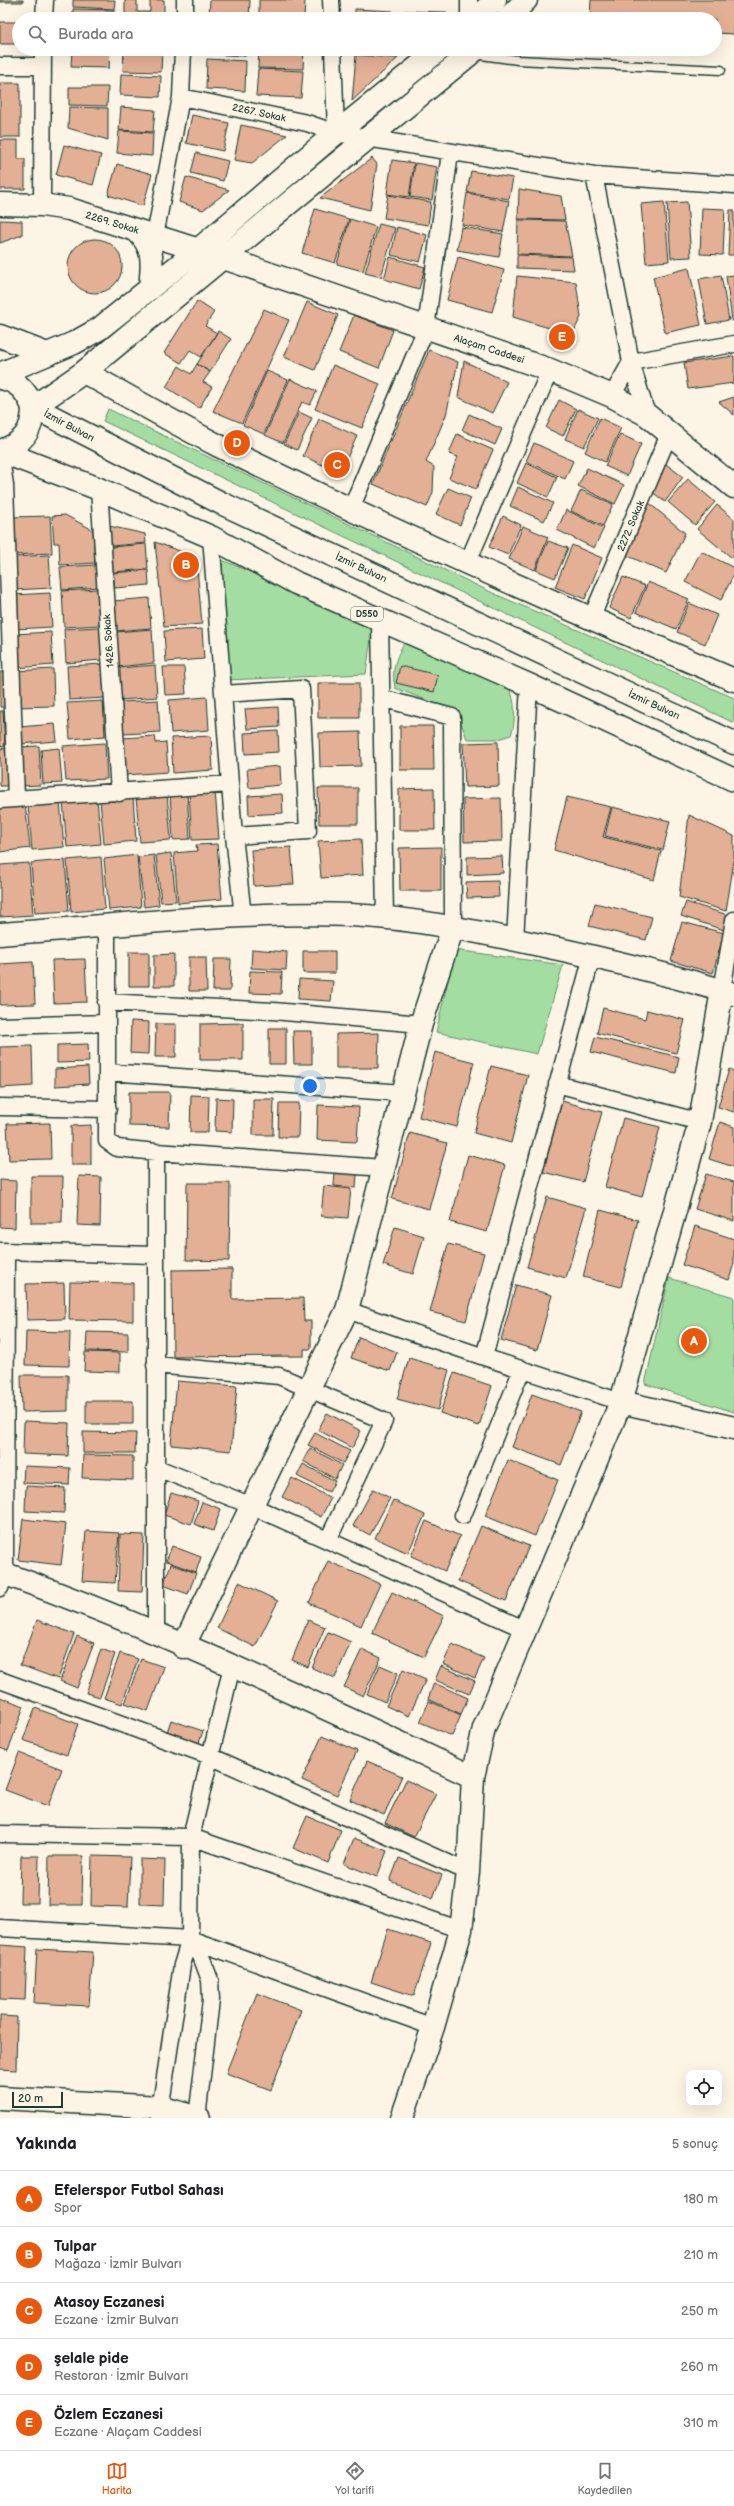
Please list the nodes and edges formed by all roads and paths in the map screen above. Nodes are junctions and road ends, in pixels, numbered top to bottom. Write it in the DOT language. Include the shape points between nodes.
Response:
graph roads {
  1 [pos="45,0"];
  2 [pos="185,0"];
  3 [pos="331,0"];
  4 [pos="469,0"];
  5 [pos="495,0"];
  6 [pos="526,0"];
  7 [pos="44,12"];
  8 [pos="185,12"];
  9 [pos="332,12"];
  10 [pos="469,12"];
  11 [pos="483,12"];
  12 [pos="514,12"];
  13 [pos="43,56"];
  14 [pos="183,56"];
  15 [pos="333,56"];
  16 [pos="431,56"];
  17 [pos="466,56"];
  18 [pos="491,56"];
  19 [pos="0,66"];
  20 [pos="43,66"];
  21 [pos="721,70"];
  22 [pos="181,97"];
  23 [pos="336,133"];
  24 [pos="367,138"];
  25 [pos="450,153"];
  26 [pos="594,175"];
  27 [pos="734,185"];
  28 [pos="0,204"];
  29 [pos="42,205"];
  30 [pos="146,233"];
  31 [pos="198,250"];
  32 [pos="221,258"];
  33 [pos="150,289"];
  34 [pos="426,328"];
  35 [pos="0,336"];
  36 [pos="734,344"];
  37 [pos="48,354"];
  38 [pos="631,362"];
  39 [pos="550,370"];
  40 [pos="84,372"];
  41 [pos="0,374"];
  42 [pos="0,378"];
  43 [pos="612,396"];
  44 [pos="33,407"];
  45 [pos="647,415"];
  46 [pos="670,434"];
  47 [pos="0,451"];
  48 [pos="734,487"];
  49 [pos="100,489"];
  50 [pos="351,509"];
  51 [pos="211,537"];
  52 [pos="467,564"];
  53 [pos="591,619"];
  54 [pos="380,620"];
  55 [pos="734,680"];
  56 [pos="529,685"];
  57 [pos="223,694"];
  58 [pos="381,698"];
  59 [pos="734,742"];
  60 [pos="734,780"];
  61 [pos="230,784"];
  62 [pos="119,793"];
  63 [pos="16,799"];
  64 [pos="0,800"];
  65 [pos="234,836"];
  66 [pos="243,916"];
  67 [pos="385,918"];
  68 [pos="734,920"];
  69 [pos="107,927"];
  70 [pos="453,927"];
  71 [pos="0,934"];
  72 [pos="515,940"];
  73 [pos="592,956"];
  74 [pos="728,992"];
  75 [pos="106,1002"];
  76 [pos="107,1023"];
  77 [pos="421,1024"];
  78 [pos="0,1026"];
  79 [pos="108,1072"];
  80 [pos="557,1084"];
  81 [pos="404,1093"];
  82 [pos="0,1107"];
  83 [pos="108,1109"];
  84 [pos="700,1122"];
  85 [pos="156,1152"];
  86 [pos="384,1168"];
  87 [pos="3,1252"];
  88 [pos="155,1255"];
  89 [pos="347,1310"];
  90 [pos="484,1357"];
  91 [pos="155,1365"];
  92 [pos="522,1369"];
  93 [pos="309,1388"];
  94 [pos="621,1402"];
  95 [pos="734,1428"];
  96 [pos="155,1467"];
  97 [pos="252,1506"];
  98 [pos="463,1515"];
  99 [pos="328,1540"];
  100 [pos="2,1578"];
  101 [pos="526,1630"];
  102 [pos="156,1634"];
  103 [pos="183,1647"];
  104 [pos="232,1666"];
  105 [pos="0,1680"];
  106 [pos="210,1756"];
  107 [pos="473,1777"];
  108 [pos="0,1834"];
  109 [pos="191,1837"];
  110 [pos="468,1872"];
  111 [pos="0,1928"];
  112 [pos="461,1930"];
  113 [pos="190,1939"];
  114 [pos="433,2027"];
  115 [pos="0,2098"];
  116 [pos="160,2113"];
  117 [pos="198,2118"];
  118 [pos="402,2118"];
  1 -- 7 [label="street"];
  2 -- 8 [label="street"];
  3 -- 9 [label="street"];
  4 -- 10 [label="street"];
  5 -- 11 [label="main road"];
  6 -- 12 [label="main road"];
  13 -- 20 [label="street"];
  14 -- 22 [label="street"];
  15 -- 23 [label="street"];
  16 -- 23 [label="main road"];
  17 -- 24 [label="main road"];
  18 -- 21 [label="lane" via="518,60"];
  19 -- 20 [label="street"];
  20 -- 29 [label="street"];
  22 -- 23 [label="street, 2267. Sokak" via="307,123"];
  22 -- 30 [label="street"];
  23 -- 24 [label="street, 2267. Sokak"];
  23 -- 31 [label="main road"];
  24 -- 25 [label="street, 2267. Sokak"];
  24 -- 32 [label="main road"];
  25 -- 26 [label="street, 2267. Sokak"];
  25 -- 34 [label="street"];
  26 -- 27 [label="street, 2267. Sokak"];
  26 -- 38 [label="street"];
  28 -- 29 [label="main road, 2269. Sokak"];
  29 -- 30 [label="main road, 2269. Sokak" via="69,209"];
  30 -- 31 [label="main road, 2269. Sokak"];
  30 -- 33 [label="main road" via="152,256"];
  31 -- 32 [label="main road, 2269. Sokak"];
  31 -- 33 [label="main road"];
  32 -- 34 [label="main road, Alaçam Caddesi"];
  32 -- 40 [label="main road"];
  33 -- 37 [label="main road" via="99,329"];
  34 -- 39 [label="main road, Alaçam Caddesi"];
  34 -- 50 [label="street"];
  35 -- 37 [label="main road"];
  36 -- 38 [label="street"];
  37 -- 41 [label="main road"];
  38 -- 43 [label="street"];
  38 -- 45 [label="street"];
  39 -- 43 [label="main road, Alaçam Caddesi"];
  39 -- 52 [label="street"];
  40 -- 44 [label="main road"];
  40 -- 50 [label="main road" via="216,444"];
  42 -- 44 [label="main road, İzmir Bulvarı" via="22,387"];
  43 -- 45 [label="main road, Alaçam Caddesi"];
  44 -- 47 [label="main road" via="33,419 26,436 12,447"];
  44 -- 59 [label="main road, İzmir Bulvarı" via="221,503"];
  45 -- 46 [label="main road, Alaçam Caddesi"];
  46 -- 48 [label="main road, Alaçam Caddesi"];
  46 -- 53 [label="street, 2272. Sokak"];
  47 -- 49 [label="main road, D550"];
  47 -- 63 [label="street" via="5,485"];
  49 -- 51 [label="main road, D550"];
  49 -- 62 [label="street, 1426. Sokak"];
  50 -- 52 [label="main road"];
  51 -- 54 [label="main road, D550" via="296,583"];
  51 -- 57 [label="street"];
  52 -- 53 [label="main road"];
  53 -- 55 [label="main road"];
  54 -- 56 [label="main road, D550"];
  54 -- 58 [label="street"];
  56 -- 60 [label="main road, D550"];
  56 -- 72 [label="street"];
  57 -- 61 [label="street"];
  57 -- 65 [label="street" via="301,689 308,831"];
  58 -- 67 [label="street"];
  58 -- 70 [label="street" via="452,717"];
  61 -- 62 [label="street"];
  61 -- 65 [label="street"];
  62 -- 63 [label="street"];
  63 -- 64 [label="street"];
  65 -- 66 [label="street"];
  66 -- 67 [label="main road" via="350,915"];
  66 -- 69 [label="main road"];
  67 -- 70 [label="main road"];
  68 -- 74 [label="street"];
  69 -- 71 [label="main road"];
  69 -- 75 [label="street"];
  70 -- 72 [label="main road"];
  70 -- 77 [label="main road"];
  72 -- 73 [label="main road"];
  73 -- 74 [label="main road" via="631,964"];
  73 -- 80 [label="street"];
  74 -- 84 [label="main road"];
  75 -- 76 [label="street"];
  75 -- 77 [label="street" via="273,1011"];
  76 -- 78 [label="street"];
  76 -- 79 [label="street"];
  77 -- 81 [label="main road"];
  79 -- 81 [label="street"];
  79 -- 83 [label="street"];
  80 -- 84 [label="street"];
  80 -- 90 [label="street"];
  81 -- 86 [label="main road"];
  82 -- 83 [label="street"];
  83 -- 85 [label="street" via="107,1141 117,1148"];
  84 -- 94 [label="main road"];
  85 -- 86 [label="street"];
  85 -- 88 [label="street"];
  86 -- 89 [label="main road"];
  87 -- 88 [label="street"];
  87 -- 100 [label="street"];
  88 -- 91 [label="street"];
  89 -- 90 [label="street"];
  89 -- 93 [label="main road"];
  90 -- 92 [label="street"];
  91 -- 93 [label="street" via="280,1376"];
  91 -- 96 [label="street"];
  92 -- 94 [label="street"];
  92 -- 98 [label="street"];
  93 -- 97 [label="main road"];
  93 -- 99 [label="street" via="384,1421"];
  94 -- 95 [label="main road"];
  94 -- 101 [label="main road"];
  96 -- 97 [label="street"];
  96 -- 102 [label="street"];
  97 -- 99 [label="street"];
  97 -- 103 [label="main road"];
  99 -- 101 [label="street"];
  100 -- 102 [label="main road"];
  101 -- 107 [label="main road" via="484,1728"];
  102 -- 103 [label="main road"];
  103 -- 104 [label="main road"];
  104 -- 106 [label="street"];
  104 -- 107 [label="main road" via="276,1684"];
  105 -- 106 [label="street"];
  106 -- 109 [label="street"];
  106 -- 110 [label="street"];
  107 -- 110 [label="main road"];
  108 -- 109 [label="street"];
  109 -- 112 [label="street"];
  109 -- 113 [label="street"];
  110 -- 112 [label="main road"];
  111 -- 113 [label="street"];
  112 -- 114 [label="main road"];
  113 -- 114 [label="street"];
  113 -- 116 [label="street" via="182,1965"];
  113 -- 117 [label="street" via="201,1956 210,1980 211,2000"];
  114 -- 118 [label="main road"];
  115 -- 116 [label="main road"];
  116 -- 117 [label="main road"];
}
